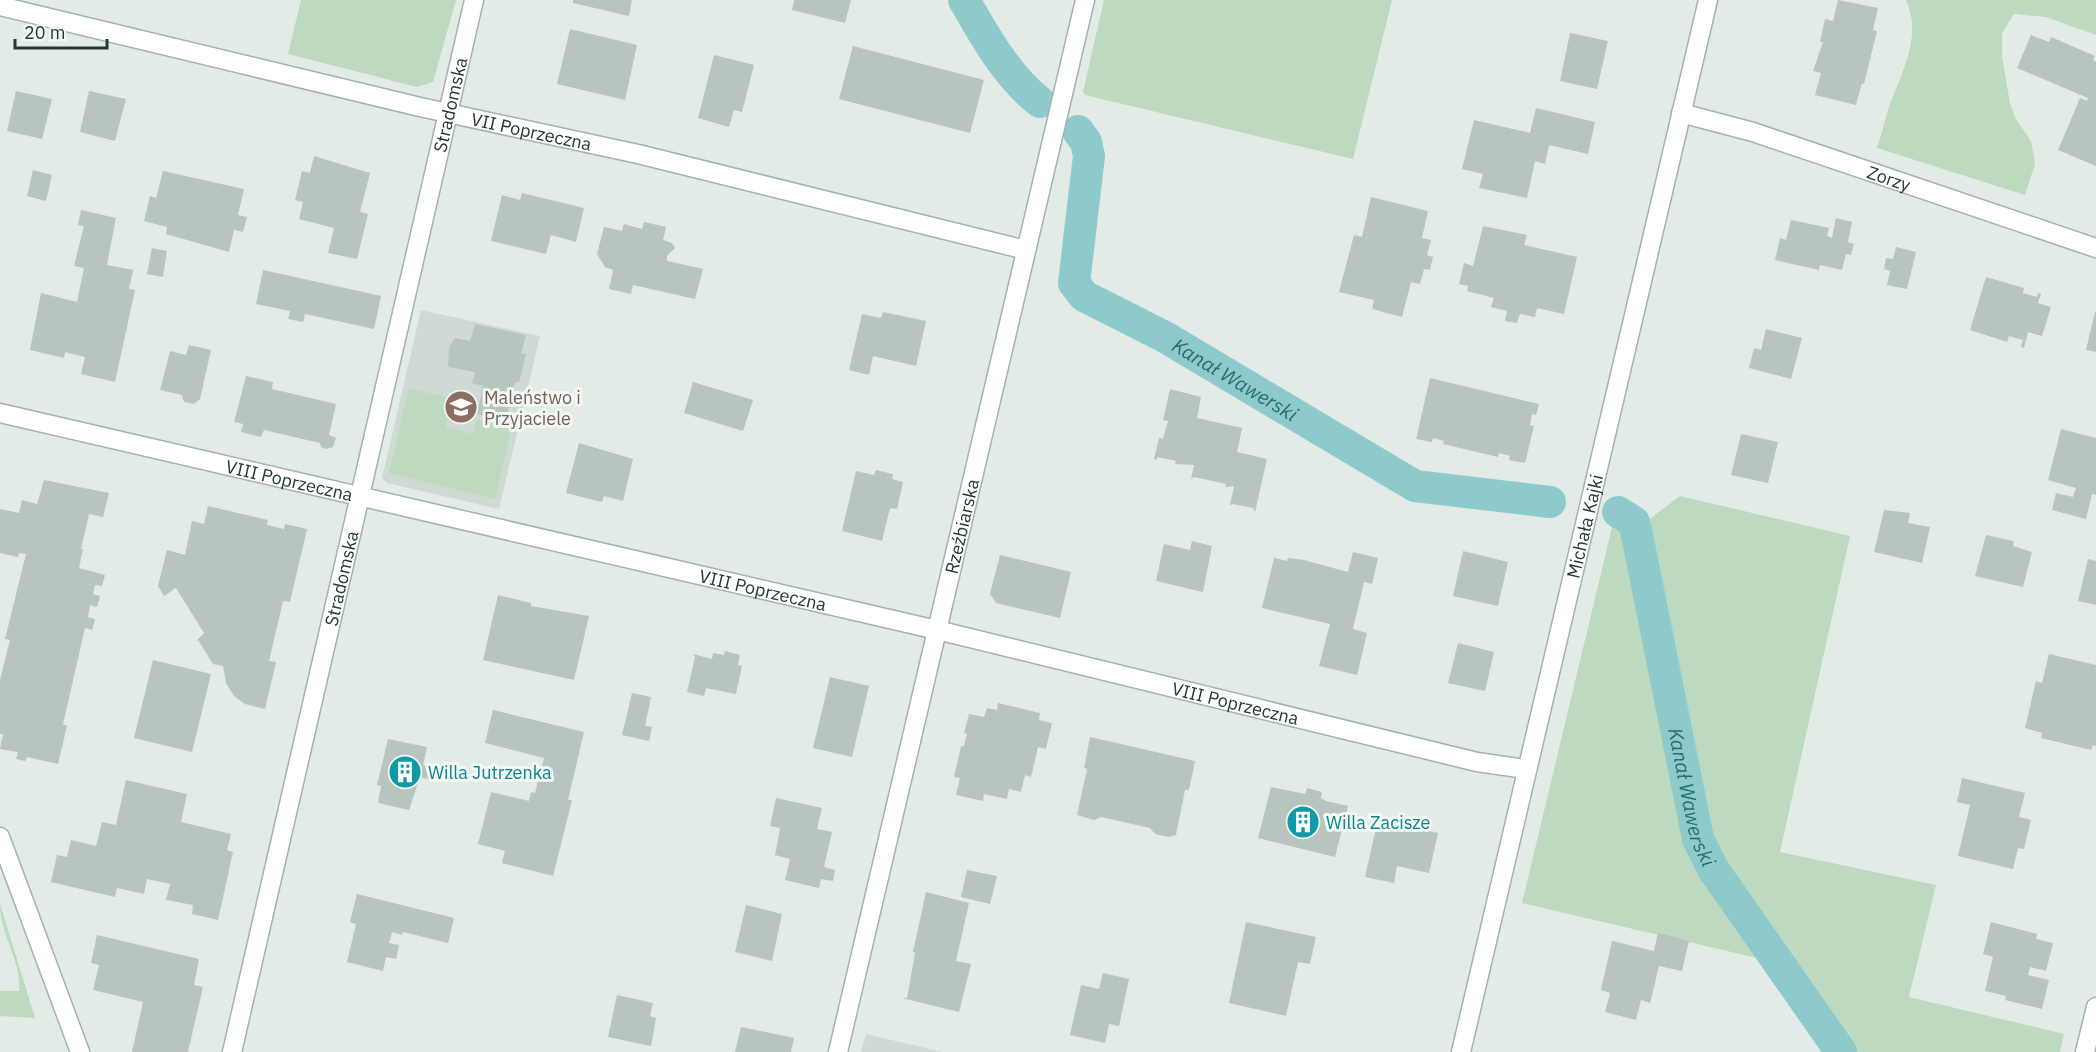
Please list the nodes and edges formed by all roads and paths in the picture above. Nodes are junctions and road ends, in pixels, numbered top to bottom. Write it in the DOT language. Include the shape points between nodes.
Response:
graph roads {
  1 [pos="474,0"];
  2 [pos="1085,0"];
  3 [pos="1708,0"];
  4 [pos="0,6"];
  5 [pos="447,112"];
  6 [pos="1681,113"];
  7 [pos="2096,248"];
  8 [pos="1026,250"];
  9 [pos="0,412"];
  10 [pos="360,495"];
  11 [pos="937,630"];
  12 [pos="1526,769"];
  13 [pos="0,837"];
  14 [pos="2096,1007"];
  15 [pos="80,1052"];
  16 [pos="232,1052"];
  17 [pos="838,1052"];
  18 [pos="1461,1052"];
  19 [pos="2085,1052"];
  1 -- 5 [label="street, Stradomska"];
  2 -- 8 [label="street, Rzeźbiarska"];
  3 -- 6 [label="street, Michała Kajki"];
  4 -- 5 [label="street, VII Poprzeczna"];
  5 -- 8 [label="street, VII Poprzeczna" via="638,154"];
  5 -- 10 [label="street, Stradomska"];
  6 -- 7 [label="street, Zorzy" via="1753,132"];
  6 -- 12 [label="street, Michała Kajki"];
  8 -- 11 [label="street, Rzeźbiarska"];
  9 -- 10 [label="street, VIII Poprzeczna"];
  10 -- 11 [label="street, VIII Poprzeczna"];
  10 -- 16 [label="street, Stradomska"];
  11 -- 12 [label="street, VIII Poprzeczna" via="1477,762"];
  11 -- 17 [label="street, Rzeźbiarska"];
  12 -- 18 [label="street, Michała Kajki"];
  13 -- 15 [label="street"];
  14 -- 19 [label="street"];
}
